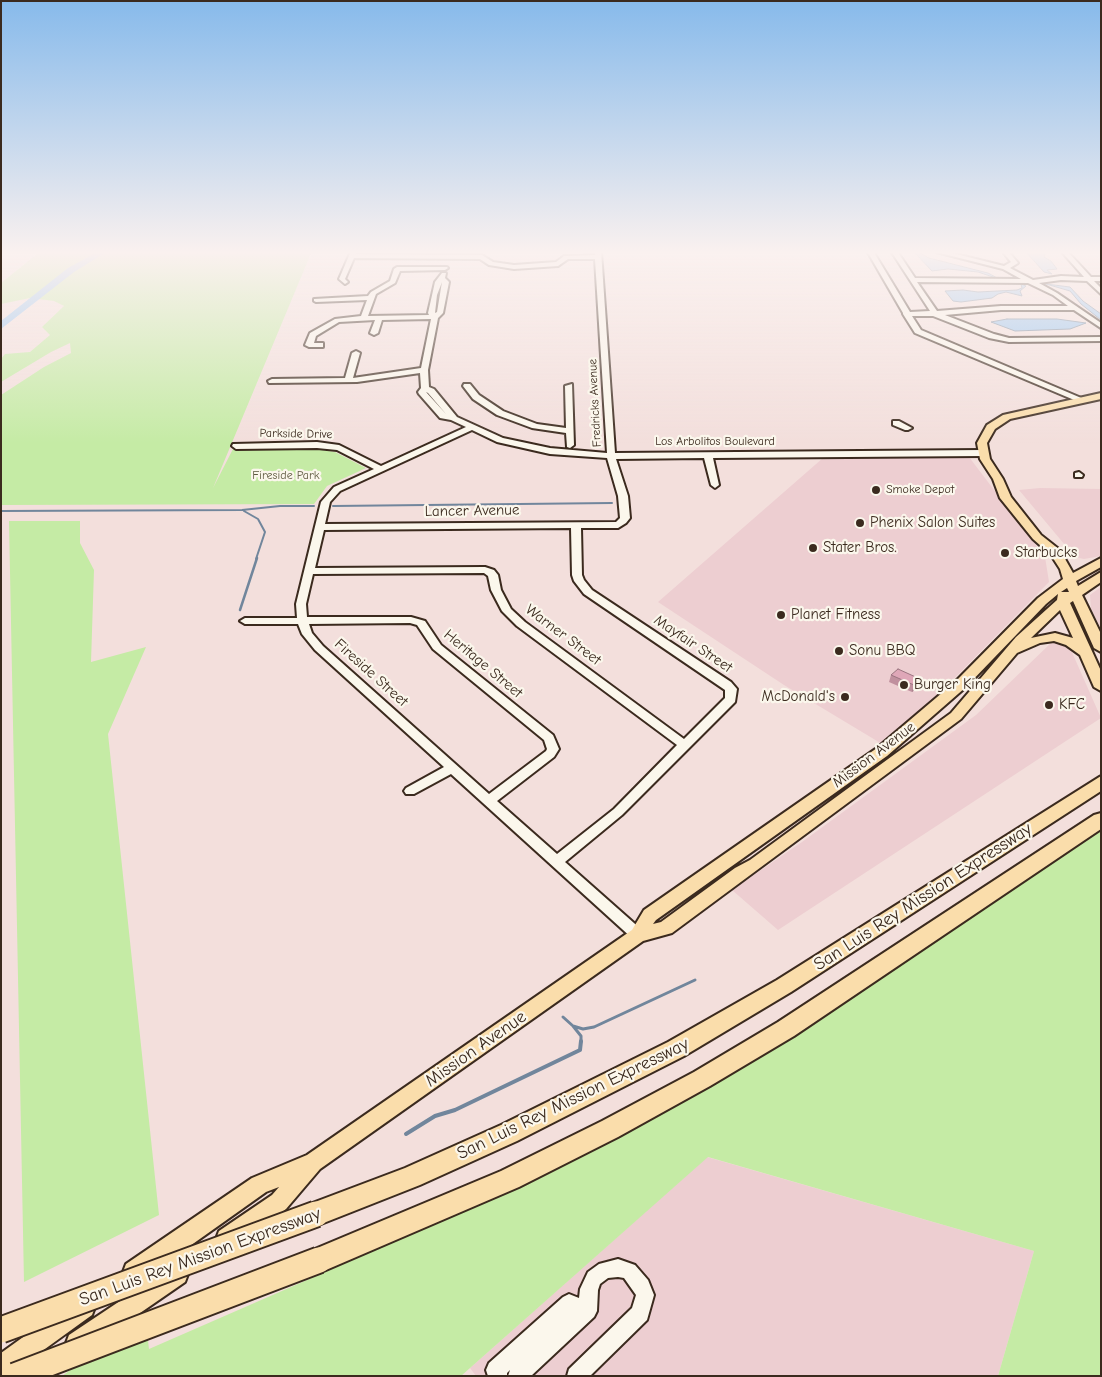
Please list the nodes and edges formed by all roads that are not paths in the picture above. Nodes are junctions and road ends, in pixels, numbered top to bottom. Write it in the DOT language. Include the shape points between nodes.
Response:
graph roads {
  1 [pos="602,315"];
  2 [pos="911,315"];
  3 [pos="938,315"];
  4 [pos="1085,315"];
  5 [pos="364,317"];
  6 [pos="379,317"];
  7 [pos="435,317"];
  8 [pos="1101,326"];
  9 [pos="374,333"];
  10 [pos="1101,339"];
  11 [pos="320,345"];
  12 [pos="356,353"];
  13 [pos="424,370"];
  14 [pos="348,380"];
  15 [pos="272,381"];
  16 [pos="467,386"];
  17 [pos="569,386"];
  18 [pos="1101,396"];
  19 [pos="1082,400"];
  20 [pos="896,423"];
  21 [pos="470,428"];
  22 [pos="908,428"];
  23 [pos="569,431"];
  24 [pos="570,445"];
  25 [pos="236,446"];
  26 [pos="983,453"];
  27 [pos="708,455"];
  28 [pos="611,456"];
  29 [pos="379,468"];
  30 [pos="715,485"];
  31 [pos="1024,513"];
  32 [pos="623,522"];
  33 [pos="576,525"];
  34 [pos="320,527"];
  35 [pos="1056,553"];
  36 [pos="1101,562"];
  37 [pos="309,571"];
  38 [pos="1101,576"];
  39 [pos="1069,580"];
  40 [pos="1076,593"];
  41 [pos="1062,602"];
  42 [pos="302,620"];
  43 [pos="245,621"];
  44 [pos="1101,648"];
  45 [pos="1084,653"];
  46 [pos="990,654"];
  47 [pos="1008,655"];
  48 [pos="985,683"];
  49 [pos="961,684"];
  50 [pos="1101,687"];
  51 [pos="926,715"];
  52 [pos="956,716"];
  53 [pos="685,745"];
  54 [pos="908,754"];
  55 [pos="452,768"];
  56 [pos="840,781"];
  57 [pos="1101,782"];
  58 [pos="410,791"];
  59 [pos="819,796"];
  60 [pos="489,801"];
  61 [pos="834,807"];
  62 [pos="1101,820"];
  63 [pos="812,823"];
  64 [pos="556,862"];
  65 [pos="638,935"];
  66 [pos="314,1162"];
  67 [pos="588,1311"];
  68 [pos="1,1330"];
  69 [pos="1,1367"];
  70 [pos="15,1376"];
  71 [pos="30,1376"];
  72 [pos="498,1376"];
  73 [pos="517,1376"];
  74 [pos="576,1376"];
  1 -- 28 [label="street, Fredricks Avenue"];
  2 -- 19 [label="street" via="918,331"];
  3 -- 10 [label="street" via="1009,340"];
  4 -- 8 [label="street"];
  5 -- 6 [label="street"];
  5 -- 11 [label="street" via="346,318 319,330 309,345"];
  6 -- 7 [label="street"];
  6 -- 9 [label="street"];
  7 -- 13 [label="street, Los Arbolitos Boulevard"];
  12 -- 14 [label="street"];
  13 -- 14 [label="street"];
  13 -- 21 [label="street, Los Arbolitos Boulevard" via="426,388 422,392 432,405 443,416"];
  14 -- 15 [label="street"];
  16 -- 23 [label="street" via="476,397 500,414 535,426"];
  17 -- 23 [label="street"];
  18 -- 19 [label="main road"];
  19 -- 26 [label="main road" via="1007,418 991,427 983,438"];
  20 -- 22 [label="street"];
  21 -- 28 [label="street, Los Arbolitos Boulevard" via="508,442 550,451"];
  21 -- 29 [label="street"];
  23 -- 24 [label="street"];
  25 -- 29 [label="street, Parkside Drive" via="317,445 339,448"];
  26 -- 27 [label="street, Los Arbolitos Boulevard"];
  26 -- 31 [label="main road" via="1000,484"];
  27 -- 28 [label="street, Los Arbolitos Boulevard"];
  27 -- 30 [label="street"];
  28 -- 32 [label="street, Fredricks Avenue" via="623,496"];
  29 -- 34 [label="street" via="337,489 326,502"];
  31 -- 35 [label="main road" via="1037,537"];
  31 -- 35 [label="main road" via="1050,538"];
  32 -- 33 [label="street, Lancer Avenue"];
  33 -- 34 [label="street, Lancer Avenue"];
  33 -- 53 [label="street, Mayfair Street" via="577,575 588,592 731,689 731,699"];
  34 -- 37 [label="street"];
  35 -- 39 [label="main road"];
  36 -- 39 [label="main road, Mission Avenue"];
  37 -- 42 [label="street" via="301,604"];
  37 -- 53 [label="street, Warner Street" via="490,572 507,611"];
  38 -- 40 [label="main road, Mission Avenue"];
  39 -- 40 [label="main road"];
  39 -- 41 [label="main road"];
  39 -- 46 [label="main road, Mission Avenue" via="1042,601"];
  40 -- 41 [label="main road, Mission Avenue"];
  40 -- 44 [label="main road"];
  41 -- 45 [label="main road"];
  41 -- 47 [label="main road, Mission Avenue"];
  42 -- 43 [label="street, Heritage Street"];
  42 -- 55 [label="street, Fireside Street" via="307,634 319,648"];
  42 -- 60 [label="street, Heritage Street" via="411,620 421,623 436,647 549,738 553,749 550,754"];
  45 -- 47 [label="main road" via="1070,642 1056,637 1037,640"];
  45 -- 50 [label="main road"];
  46 -- 48 [label="main road" via="995,659 981,677"];
  46 -- 49 [label="main road, Mission Avenue"];
  47 -- 48 [label="main road, Mission Avenue"];
  48 -- 52 [label="main road, Mission Avenue"];
  49 -- 51 [label="main road, Mission Avenue"];
  49 -- 52 [label="main road" via="964,690 946,709"];
  51 -- 54 [label="main road" via="933,723 906,744"];
  51 -- 56 [label="main road, Mission Avenue" via="882,752"];
  52 -- 54 [label="main road, Mission Avenue"];
  53 -- 64 [label="street, Mayfair Street" via="618,812"];
  54 -- 61 [label="main road, Mission Avenue"];
  55 -- 58 [label="street"];
  55 -- 60 [label="street, Fireside Street"];
  56 -- 59 [label="main road, Mission Avenue"];
  56 -- 61 [label="main road" via="842,789 831,799"];
  57 -- 68 [label="highway, San Luis Rey Mission Expressway, bridge" via="784,986 676,1049 508,1133 411,1177 316,1214"];
  59 -- 63 [label="main road" via="821,802 811,812"];
  59 -- 65 [label="main road, Mission Avenue" via="650,915"];
  60 -- 64 [label="street, Fireside Street"];
  61 -- 63 [label="main road, Mission Avenue"];
  62 -- 70 [label="highway, San Luis Rey Mission Expressway, bridge" via="786,1030 610,1129 510,1179 319,1260"];
  63 -- 65 [label="main road, Mission Avenue" via="666,928"];
  64 -- 65 [label="street, Fireside Street"];
  65 -- 66 [label="main road, Mission Avenue"];
  66 -- 69 [label="main road, Mission Avenue" via="259,1185"];
  66 -- 71 [label="main road, Mission Avenue" via="279,1202"];
  67 -- 72 [label="street" via="569,1303 496,1370"];
  67 -- 73 [label="street"];
  67 -- 74 [label="street" via="589,1289 594,1278 605,1270 618,1268 629,1271 642,1286 645,1295 640,1313"];
}
